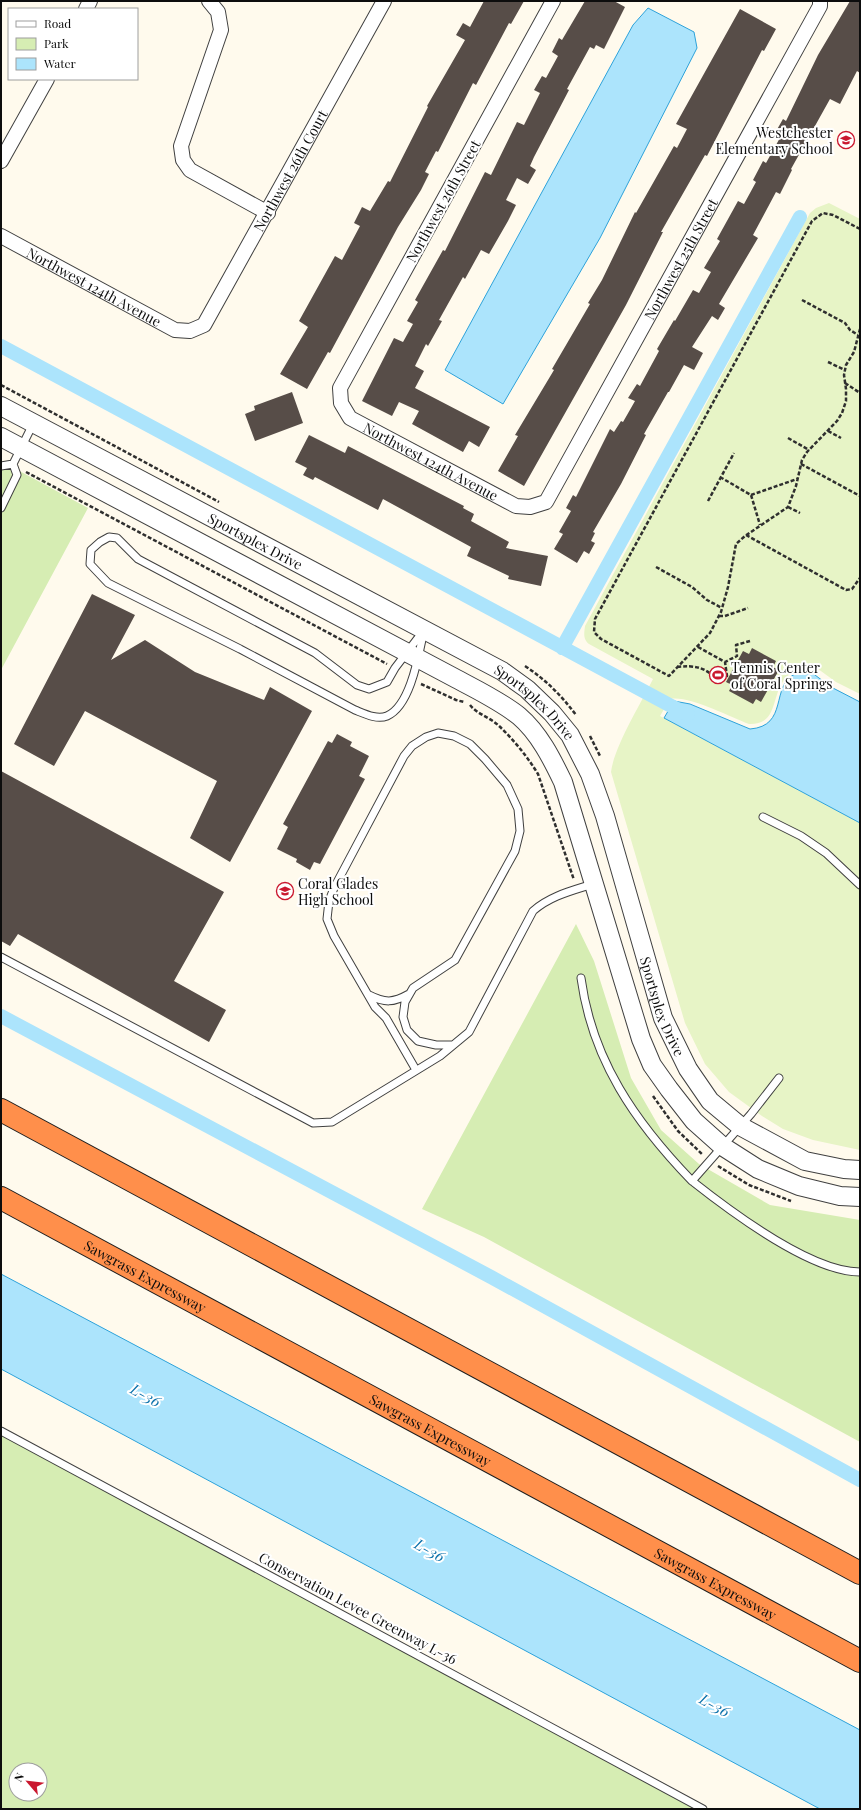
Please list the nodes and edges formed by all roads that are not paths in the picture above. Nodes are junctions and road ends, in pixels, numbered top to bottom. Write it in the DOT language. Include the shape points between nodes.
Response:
graph roads {
  1 [pos="209,1"];
  2 [pos="384,1"];
  3 [pos="553,1"];
  4 [pos="820,1"];
  5 [pos="46,80"];
  6 [pos="1,161"];
  7 [pos="268,213"];
  8 [pos="1,236"];
  9 [pos="190,331"];
  10 [pos="341,403"];
  11 [pos="1,406"];
  12 [pos="33,423"];
  13 [pos="1,437"];
  14 [pos="21,448"];
  15 [pos="13,465"];
  16 [pos="1,466"];
  17 [pos="530,507"];
  18 [pos="1,508"];
  19 [pos="424,630"];
  20 [pos="412,655"];
  21 [pos="763,817"];
  22 [pos="595,883"];
  23 [pos="860,885"];
  24 [pos="1,957"];
  25 [pos="581,978"];
  26 [pos="410,994"];
  27 [pos="368,995"];
  28 [pos="453,1045"];
  29 [pos="416,1070"];
  30 [pos="778,1078"];
  31 [pos="1,1110"];
  32 [pos="740,1126"];
  33 [pos="722,1146"];
  34 [pos="860,1170"];
  35 [pos="692,1181"];
  36 [pos="860,1197"];
  37 [pos="1,1198"];
  38 [pos="860,1272"];
  39 [pos="1,1431"];
  40 [pos="860,1573"];
  41 [pos="860,1661"];
  42 [pos="703,1809"];
  1 -- 7 [label="street" via="218,12 221,30 181,146 183,160 190,170"];
  2 -- 7 [label="street, Northwest 26th Court"];
  3 -- 10 [label="street, Northwest 26th Street" via="340,388"];
  4 -- 17 [label="street, Northwest 25th Street" via="820,6 546,502"];
  5 -- 6 [label="street"];
  7 -- 9 [label="street, Northwest 26th Court" via="204,325"];
  8 -- 9 [label="street, Northwest 124th Avenue" via="175,330"];
  10 -- 17 [label="street, Northwest 124th Avenue" via="350,418 516,506"];
  11 -- 12 [label="street, Sportsplex Drive"];
  12 -- 14 [label="lane"];
  12 -- 19 [label="street, Sportsplex Drive"];
  13 -- 14 [label="street, Sportsplex Drive"];
  14 -- 15 [label="lane"];
  14 -- 20 [label="street, Sportsplex Drive"];
  15 -- 16 [label="lane"];
  15 -- 18 [label="lane" via="17,475"];
  19 -- 20 [label="lane"];
  19 -- 20 [label="lane"];
  19 -- 32 [label="street, Sportsplex Drive" via="502,671 527,689 570,735 590,774 605,816 663,1018 688,1069 710,1101"];
  20 -- 20 [label="lane" via="412,680 395,711 387,716 375,717 355,710 108,583 90,564 91,550 109,537 117,538 138,560 315,653 357,685 369,689 387,682 395,668"];
  20 -- 22 [label="street, Sportsplex Drive" via="493,699 520,717 537,736 563,782"];
  21 -- 23 [label="lane" via="801,836 826,854"];
  22 -- 28 [label="lane" via="557,896 542,903 533,911 469,1032"];
  22 -- 33 [label="street, Sportsplex Drive" via="641,1039 652,1065 694,1121"];
  24 -- 29 [label="lane" via="313,1123 332,1122"];
  25 -- 35 [label="lane" via="591,1026 604,1061 621,1093 663,1151"];
  26 -- 27 [label="lane" via="398,1000 382,1001"];
  26 -- 27 [label="lane" via="413,988 455,960 515,851 520,831 518,808 507,784 470,744 454,736 438,733 412,746 404,756 329,901 327,920"];
  26 -- 28 [label="lane" via="405,1002 403,1017 408,1030 418,1040 436,1045"];
  27 -- 29 [label="lane" via="386,1018"];
  28 -- 29 [label="lane"];
  30 -- 32 [label="lane"];
  31 -- 40 [label="highway"];
  32 -- 33 [label="lane"];
  32 -- 34 [label="street, Sportsplex Drive" via="805,1161"];
  33 -- 35 [label="lane"];
  33 -- 36 [label="street, Sportsplex Drive" via="758,1169 799,1186 840,1196"];
  35 -- 38 [label="lane" via="742,1219 809,1258 837,1268"];
  37 -- 41 [label="highway, Sawgrass Expressway"];
  39 -- 42 [label="lane, Conservation Levee Greenway L-36"];
}
